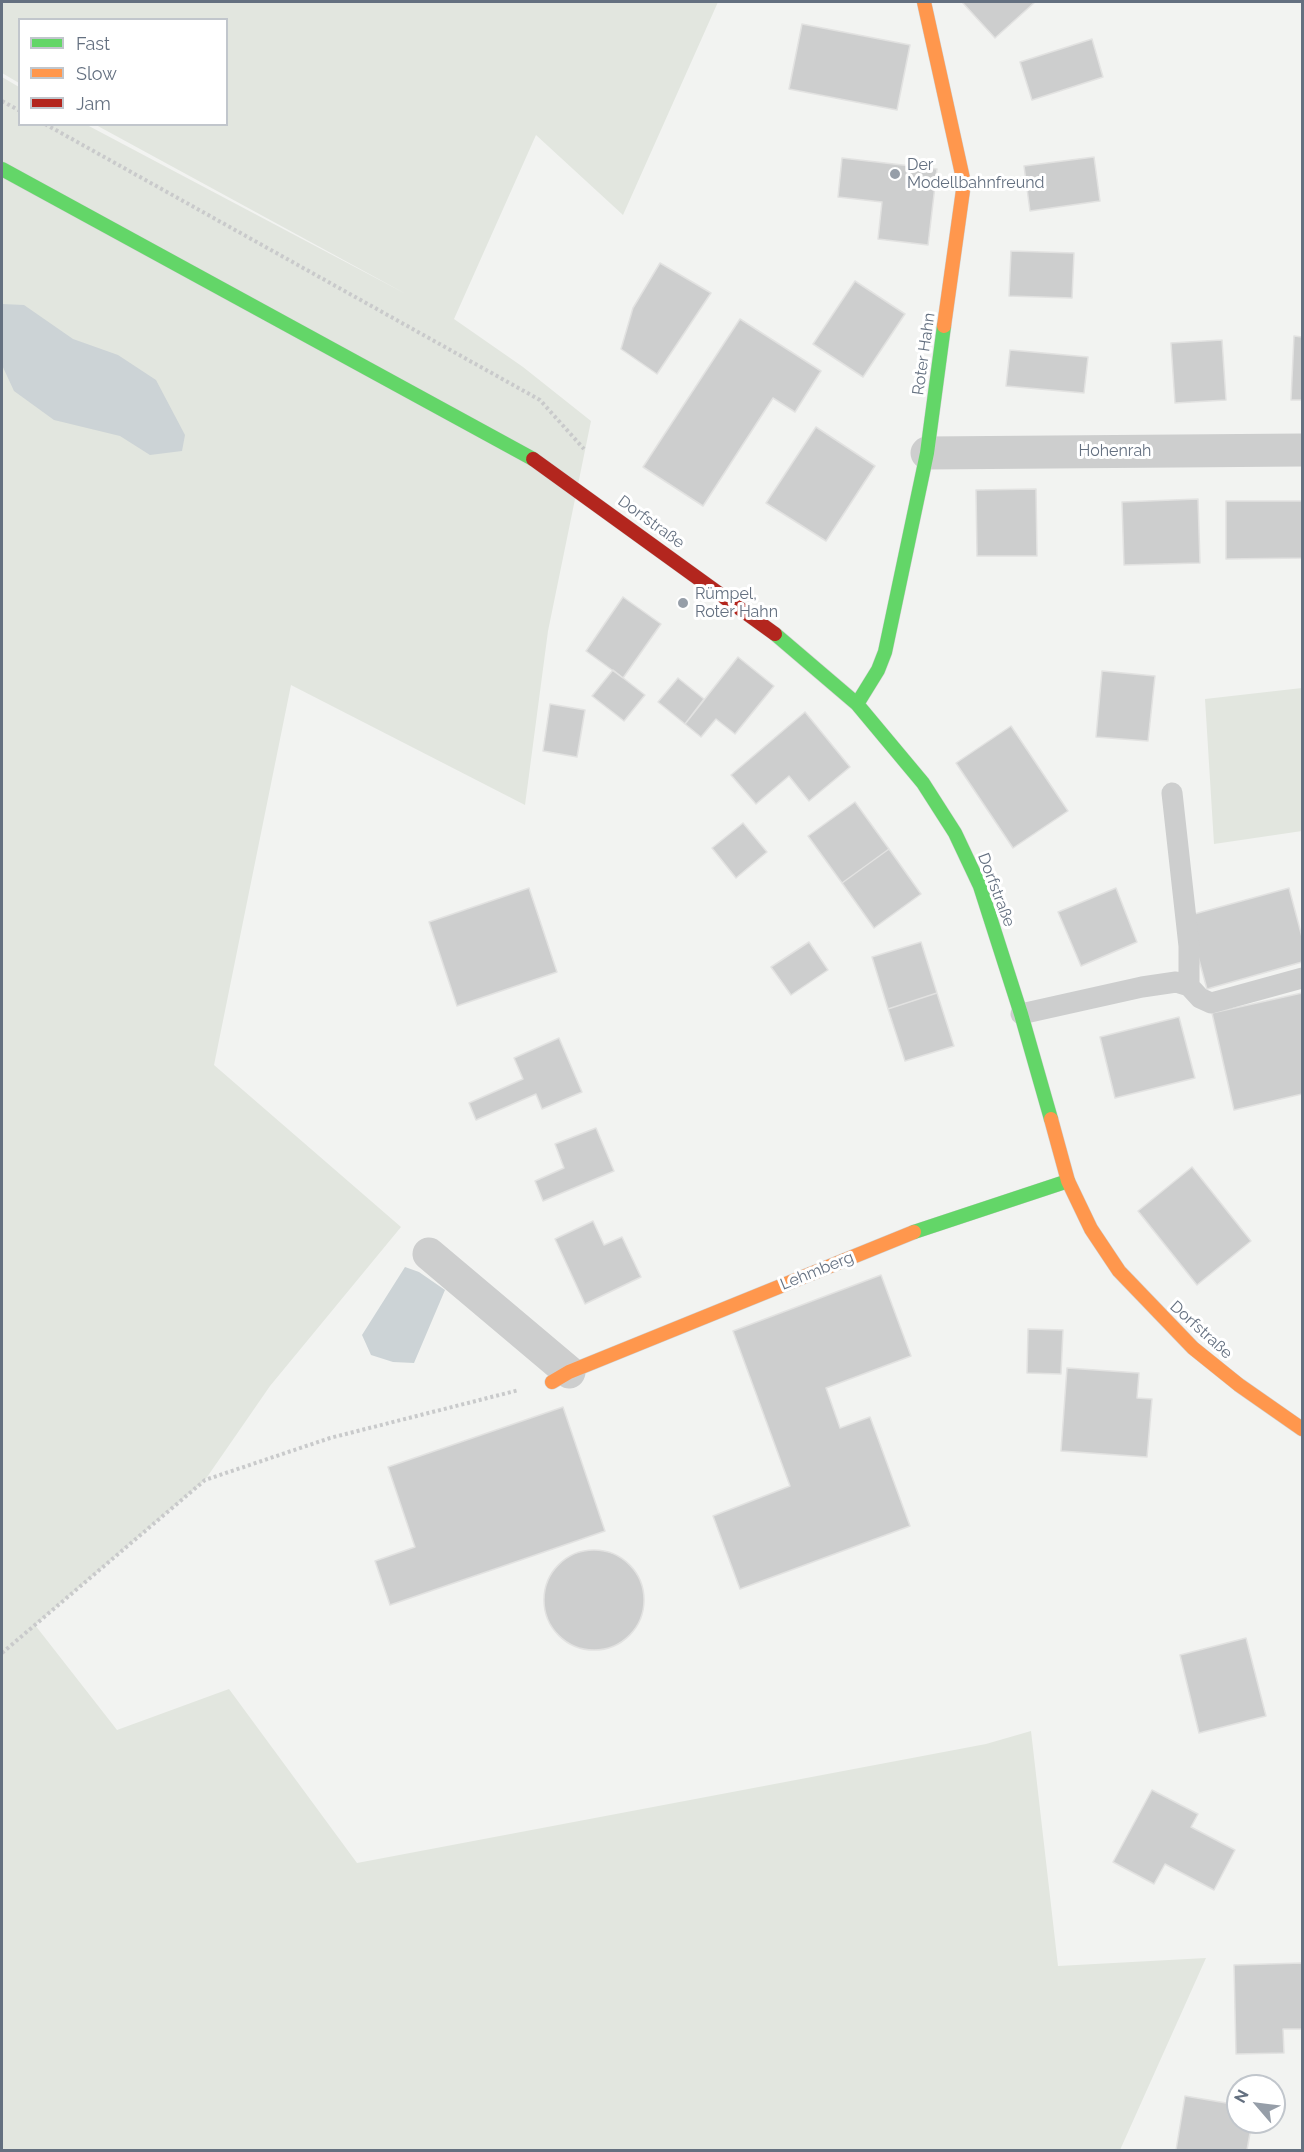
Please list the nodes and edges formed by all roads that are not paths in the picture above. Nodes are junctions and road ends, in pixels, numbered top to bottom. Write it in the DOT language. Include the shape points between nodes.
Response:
graph roads {
  1 [pos="924,2"];
  2 [pos="2,169"];
  3 [pos="1302,450"];
  4 [pos="927,453"];
  5 [pos="856,704"];
  6 [pos="1172,793"];
  7 [pos="1302,978"];
  8 [pos="1189,986"];
  9 [pos="1021,1014"];
  10 [pos="1068,1181"];
  11 [pos="429,1254"];
  12 [pos="561,1377"];
  13 [pos="1302,1429"];
  1 -- 4 [label="street, Roter Hahn" via="964,183"];
  2 -- 5 [label="street, Dorfstraße" via="525,453 795,649"];
  3 -- 4 [label="street, Hohenrah"];
  4 -- 5 [label="street, Roter Hahn" via="885,652 879,670"];
  5 -- 9 [label="street, Dorfstraße" via="922,783 955,833 980,886"];
  6 -- 8 [label="lane" via="1189,946"];
  7 -- 8 [label="lane" via="1211,1003"];
  8 -- 9 [label="lane" via="1176,982 1142,987"];
  9 -- 10 [label="street, Dorfstraße"];
  10 -- 12 [label="street, Lehmberg" via="904,1235"];
  10 -- 13 [label="street, Dorfstraße" via="1119,1271 1155,1311 1239,1385"];
  11 -- 12 [label="street"];
}
